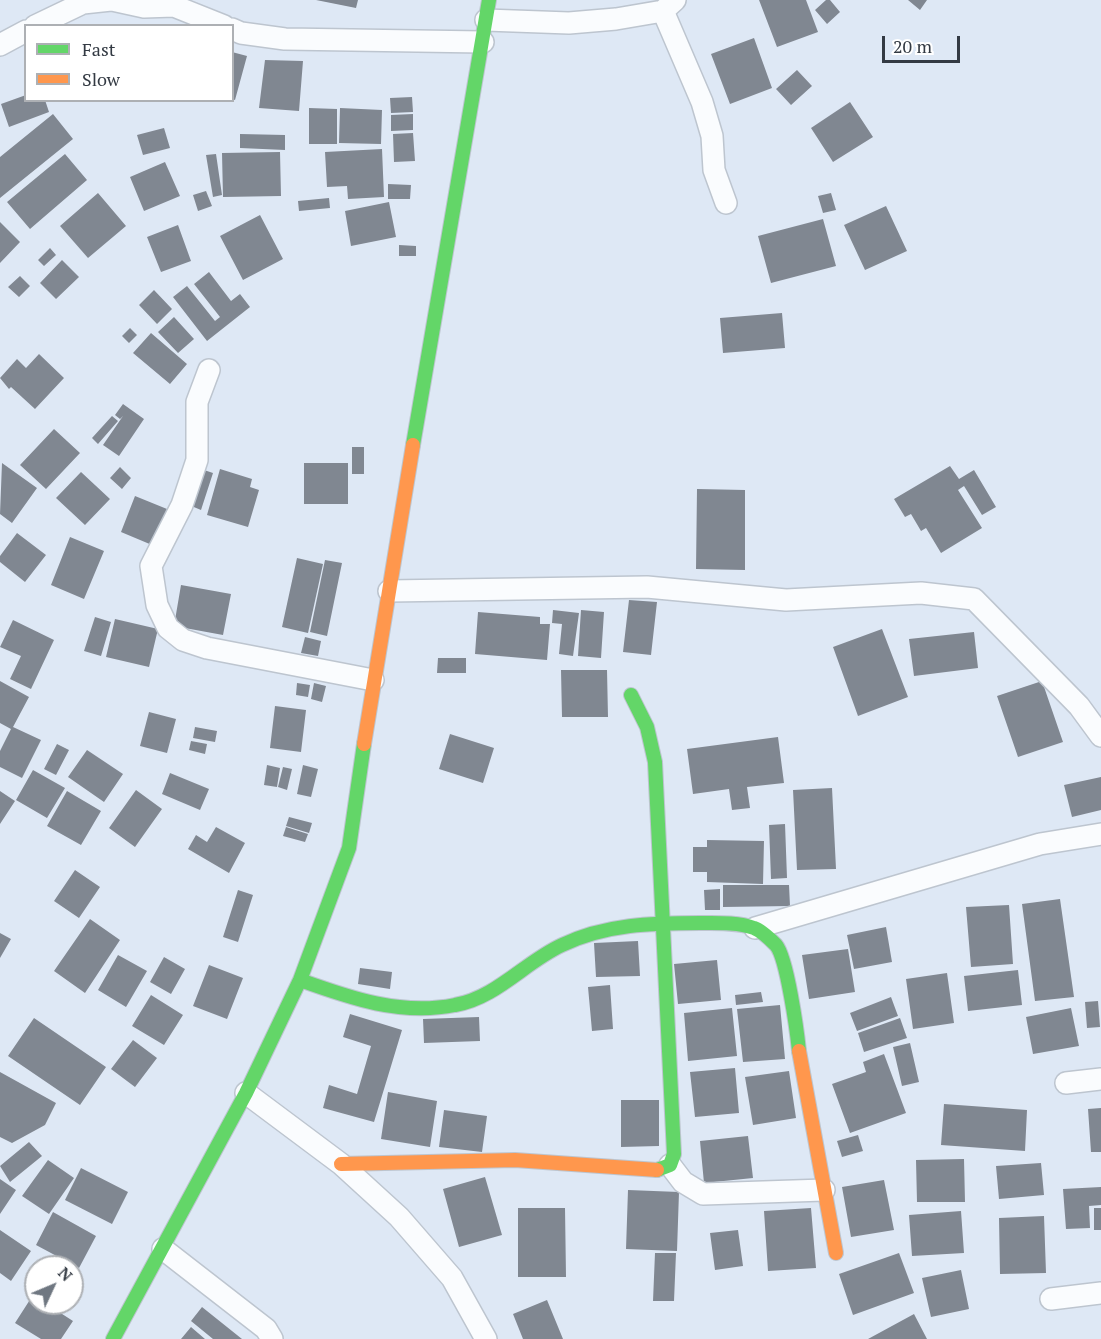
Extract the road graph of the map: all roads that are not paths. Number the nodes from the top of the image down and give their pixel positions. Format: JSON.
{"nodes":[{"id":1,"x":112,"y":0,"type":"edge"},
{"id":2,"x":669,"y":6,"type":"edge"},
{"id":3,"x":487,"y":10,"type":"edge"},
{"id":4,"x":40,"y":24,"type":"edge"},
{"id":5,"x":219,"y":24,"type":"edge"},
{"id":6,"x":234,"y":30,"type":"edge"},
{"id":7,"x":24,"y":32,"type":"edge"},
{"id":8,"x":483,"y":42,"type":"junction"},
{"id":9,"x":0,"y":45,"type":"edge"},
{"id":10,"x":726,"y":203,"type":"dead end"},
{"id":11,"x":209,"y":370,"type":"dead end"},
{"id":12,"x":389,"y":591,"type":"junction"},
{"id":13,"x":373,"y":680,"type":"junction"},
{"id":14,"x":631,"y":695,"type":"dead end"},
{"id":15,"x":1101,"y":736,"type":"edge"},
{"id":16,"x":1101,"y":834,"type":"edge"},
{"id":17,"x":662,"y":923,"type":"junction"},
{"id":18,"x":755,"y":928,"type":"junction"},
{"id":19,"x":300,"y":980,"type":"junction"},
{"id":20,"x":1101,"y":1079,"type":"edge"},
{"id":21,"x":1066,"y":1083,"type":"dead end"},
{"id":22,"x":246,"y":1094,"type":"junction"},
{"id":23,"x":341,"y":1164,"type":"junction"},
{"id":24,"x":670,"y":1165,"type":"junction"},
{"id":25,"x":824,"y":1190,"type":"junction"},
{"id":26,"x":162,"y":1249,"type":"junction"},
{"id":27,"x":836,"y":1253,"type":"dead end"},
{"id":28,"x":1101,"y":1293,"type":"edge"},
{"id":29,"x":1051,"y":1299,"type":"dead end"},
{"id":30,"x":113,"y":1339,"type":"edge"},
{"id":31,"x":272,"y":1339,"type":"edge"},
{"id":32,"x":486,"y":1339,"type":"edge"}],
"edges":[{"from":1,"to":4,"type":"street"},
{"from":1,"to":5,"type":"street"},
{"from":2,"to":3,"type":"street"},
{"from":2,"to":10,"type":"street"},
{"from":3,"to":8,"type":"street"},
{"from":6,"to":8,"type":"street"},
{"from":7,"to":9,"type":"street"},
{"from":8,"to":12,"type":"street"},
{"from":11,"to":13,"type":"street"},
{"from":12,"to":13,"type":"street"},
{"from":12,"to":15,"type":"street"},
{"from":13,"to":19,"type":"street"},
{"from":14,"to":17,"type":"street"},
{"from":16,"to":18,"type":"street"},
{"from":17,"to":18,"type":"street"},
{"from":17,"to":19,"type":"street"},
{"from":17,"to":24,"type":"street"},
{"from":18,"to":25,"type":"street"},
{"from":19,"to":22,"type":"street"},
{"from":20,"to":21,"type":"street"},
{"from":22,"to":23,"type":"street"},
{"from":22,"to":26,"type":"street"},
{"from":23,"to":24,"type":"street"},
{"from":23,"to":32,"type":"street"},
{"from":24,"to":25,"type":"street"},
{"from":25,"to":27,"type":"street"},
{"from":26,"to":30,"type":"street"},
{"from":26,"to":31,"type":"street"},
{"from":28,"to":29,"type":"street"}]}
